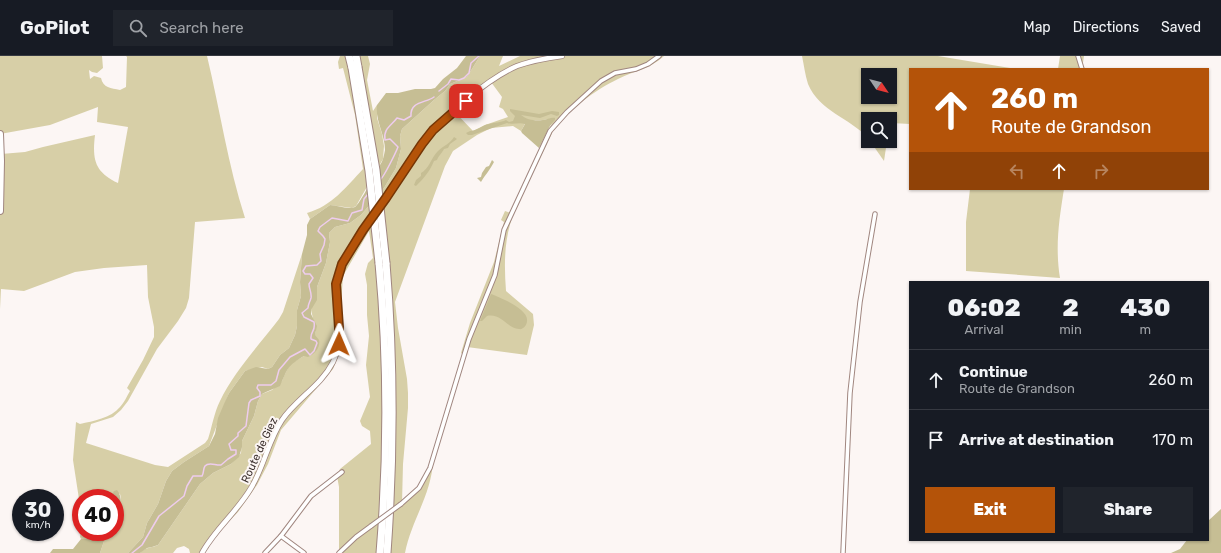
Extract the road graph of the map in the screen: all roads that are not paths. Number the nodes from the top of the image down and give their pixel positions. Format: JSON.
{"nodes":[{"id":1,"x":349,"y":56,"type":"edge"},
{"id":2,"x":356,"y":56,"type":"edge"},
{"id":3,"x":562,"y":56,"type":"edge"},
{"id":4,"x":659,"y":56,"type":"edge"},
{"id":5,"x":1078,"y":56,"type":"edge"},
{"id":6,"x":355,"y":67,"type":"junction"},
{"id":7,"x":1082,"y":68,"type":"edge"},
{"id":8,"x":0,"y":134,"type":"edge"},
{"id":9,"x":0,"y":211,"type":"edge"},
{"id":10,"x":875,"y":214,"type":"dead end"},
{"id":11,"x":383,"y":263,"type":"junction"},
{"id":12,"x":342,"y":472,"type":"dead end"},
{"id":13,"x":281,"y":536,"type":"junction"},
{"id":14,"x":203,"y":552,"type":"edge"},
{"id":15,"x":265,"y":553,"type":"edge"},
{"id":16,"x":304,"y":553,"type":"edge"},
{"id":17,"x":339,"y":553,"type":"edge"},
{"id":18,"x":380,"y":553,"type":"edge"},
{"id":19,"x":387,"y":553,"type":"edge"},
{"id":20,"x":842,"y":553,"type":"edge"}],
"edges":[{"from":1,"to":6,"type":"highway"},
{"from":2,"to":6,"type":"highway"},
{"from":3,"to":14,"type":"street","name":"Route de Giez"},
{"from":4,"to":17,"type":"street","bridge":true},
{"from":5,"to":7,"type":"street"},
{"from":6,"to":11,"type":"highway","bridge":true},
{"from":8,"to":9,"type":"main road"},
{"from":10,"to":20,"type":"street"},
{"from":11,"to":18,"type":"highway"},
{"from":11,"to":19,"type":"highway"},
{"from":12,"to":13,"type":"street"},
{"from":13,"to":15,"type":"street"},
{"from":13,"to":16,"type":"street"}]}
